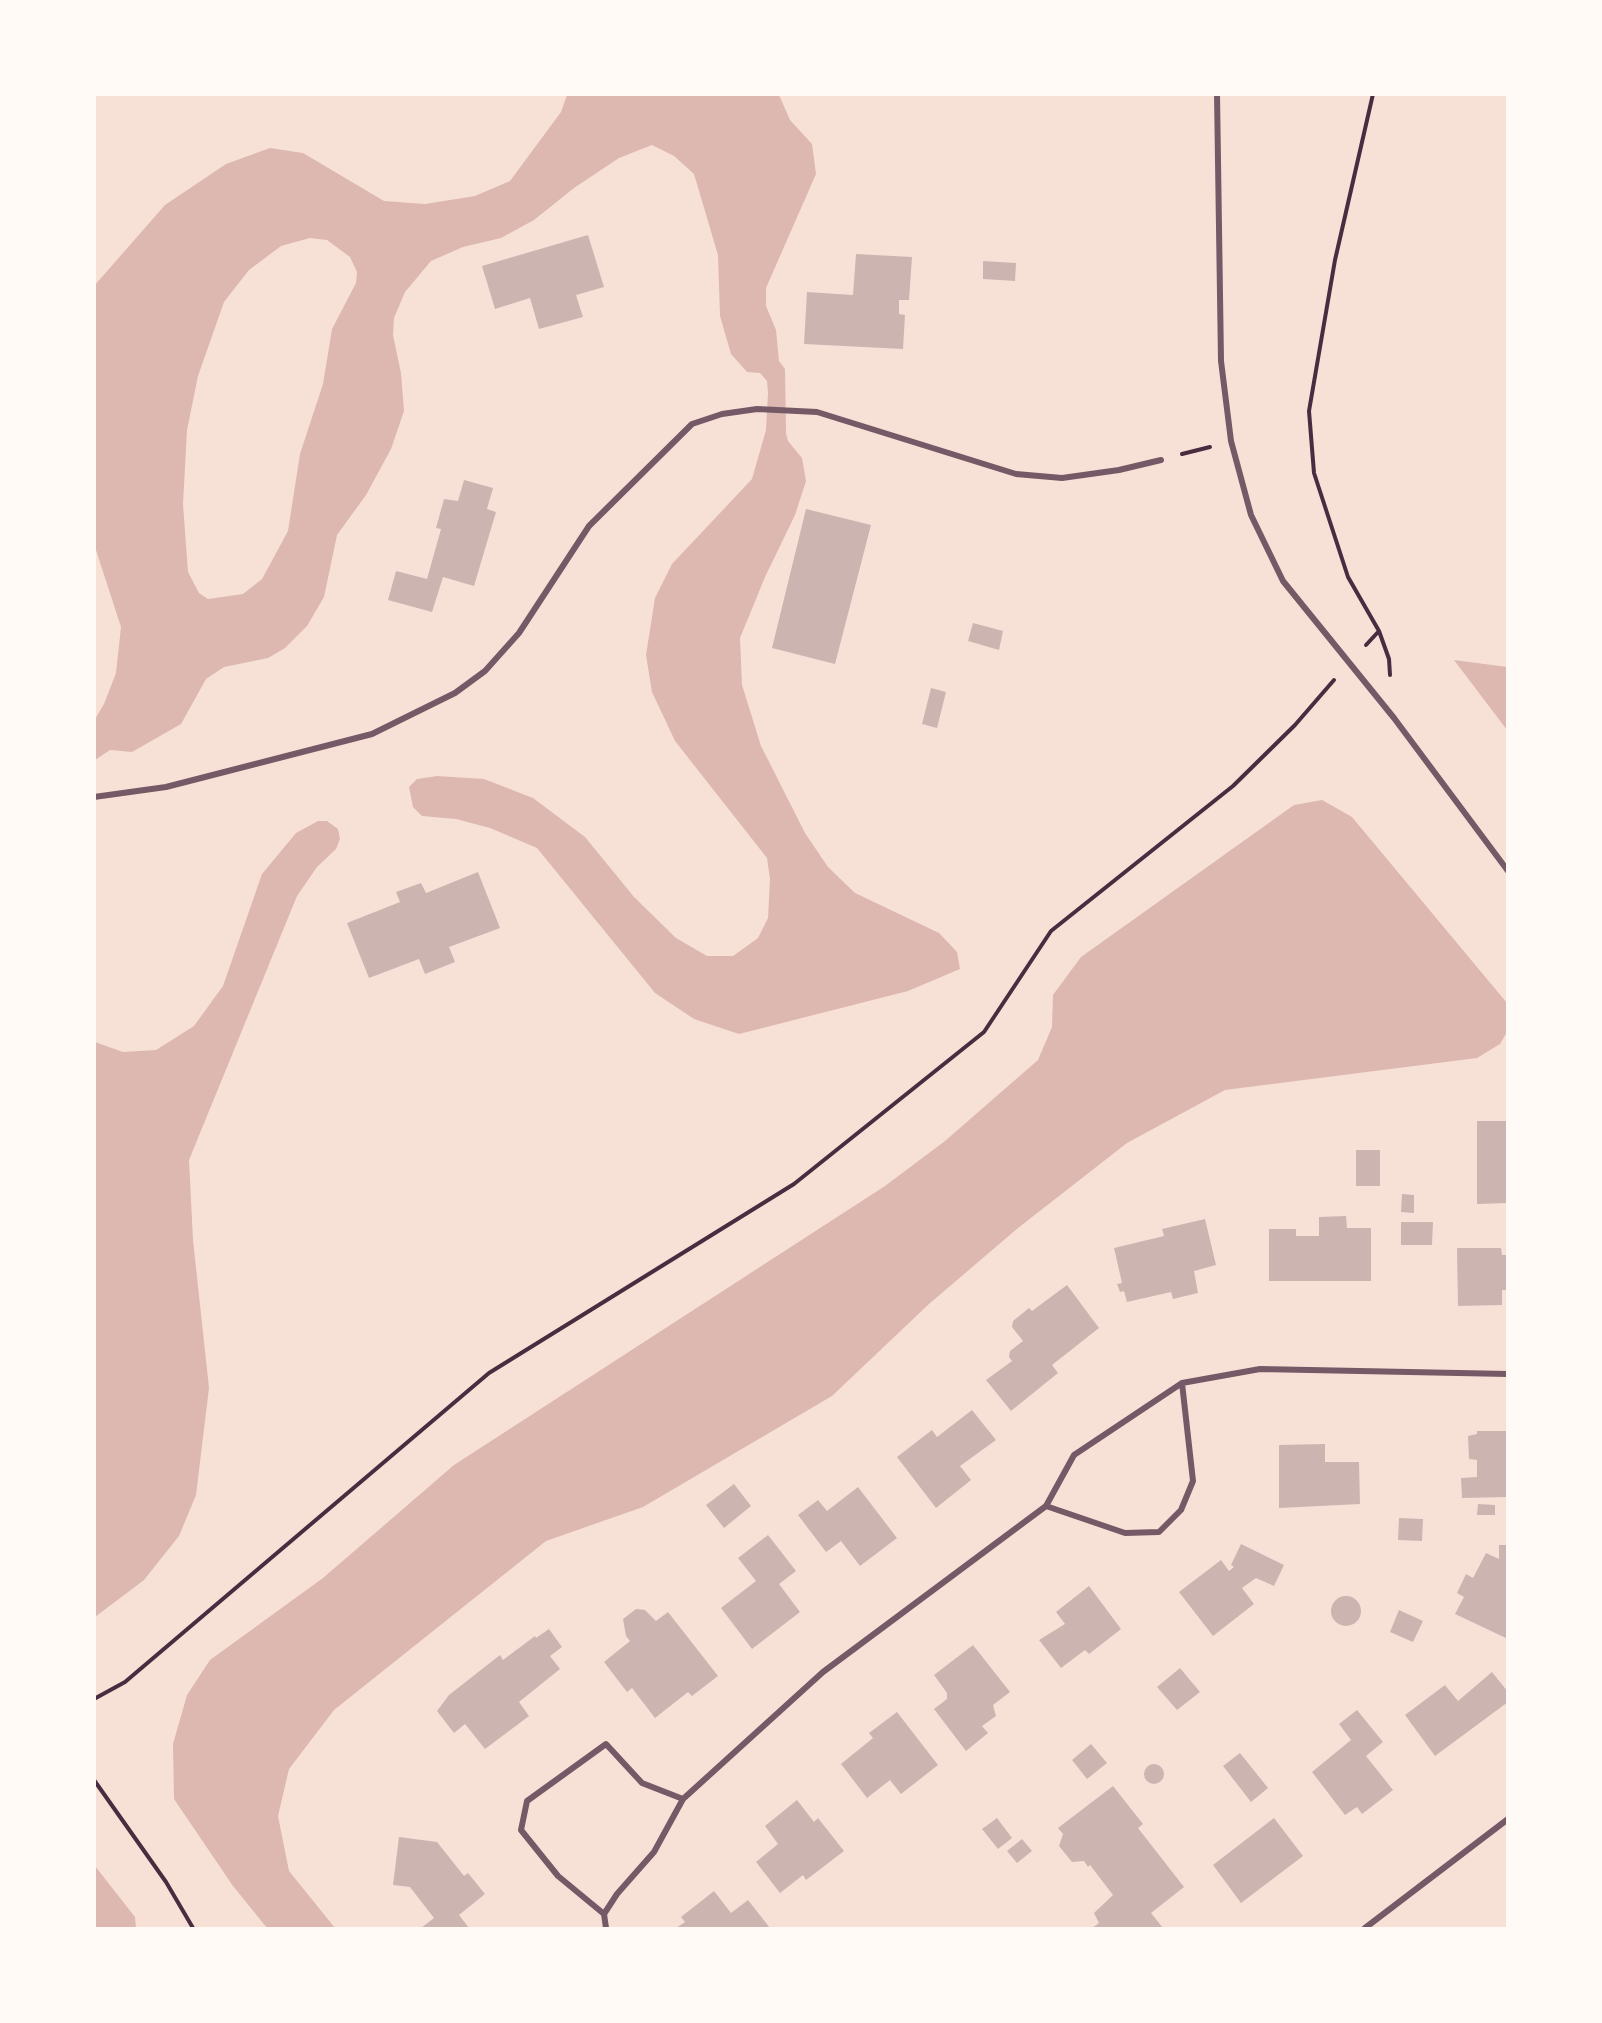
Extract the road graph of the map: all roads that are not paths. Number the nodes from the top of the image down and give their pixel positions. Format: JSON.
{"nodes":[{"id":1,"x":1217,"y":94,"type":"edge"},
{"id":2,"x":1161,"y":460,"type":"road end"},
{"id":3,"x":94,"y":797,"type":"edge"},
{"id":4,"x":1508,"y":871,"type":"edge"},
{"id":5,"x":1508,"y":1374,"type":"edge"},
{"id":6,"x":1182,"y":1383,"type":"junction"},
{"id":7,"x":1046,"y":1506,"type":"junction"},
{"id":8,"x":683,"y":1799,"type":"junction"},
{"id":9,"x":1508,"y":1819,"type":"edge"},
{"id":10,"x":604,"y":1914,"type":"junction"},
{"id":11,"x":606,"y":1929,"type":"edge"},
{"id":12,"x":1365,"y":1929,"type":"edge"}],
"edges":[{"from":1,"to":4,"type":"street"},
{"from":2,"to":3,"type":"street"},
{"from":5,"to":6,"type":"street"},
{"from":6,"to":7,"type":"street"},
{"from":6,"to":7,"type":"street"},
{"from":7,"to":8,"type":"street"},
{"from":8,"to":10,"type":"street"},
{"from":8,"to":10,"type":"street"},
{"from":9,"to":12,"type":"street"},
{"from":10,"to":11,"type":"street"}]}
